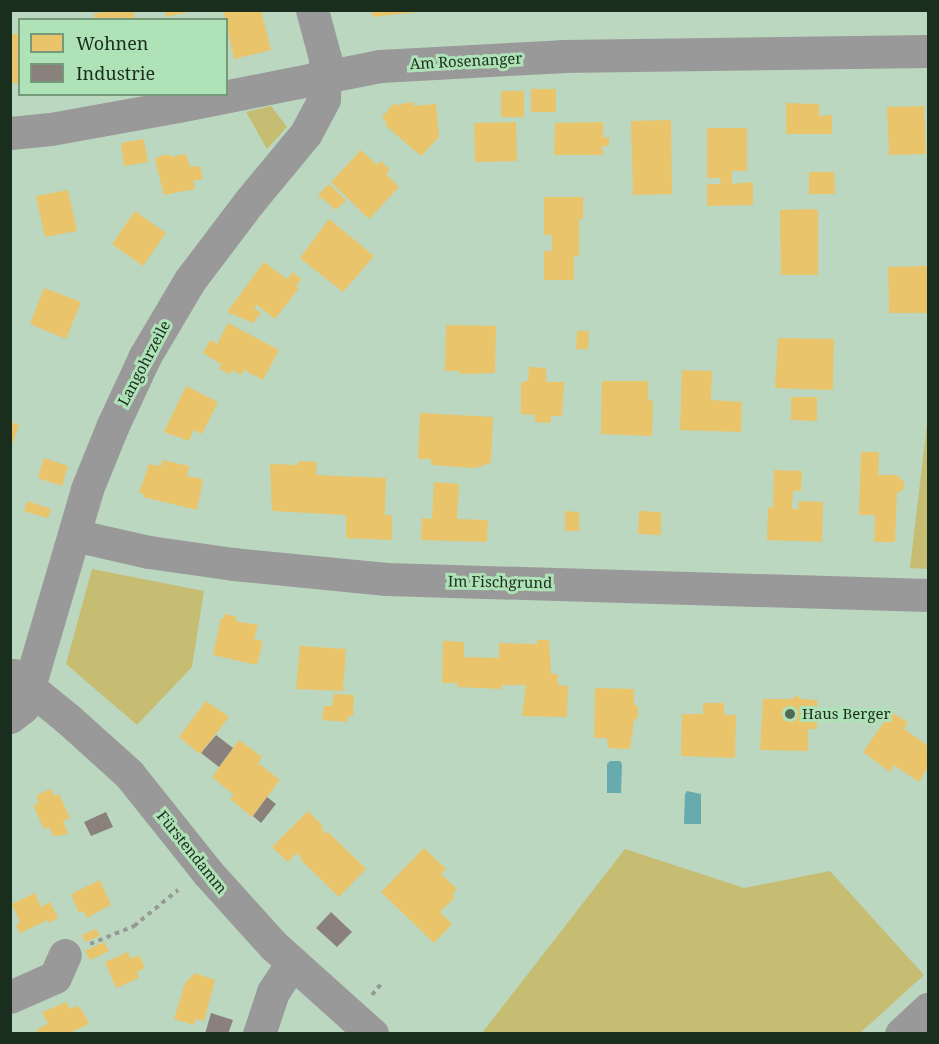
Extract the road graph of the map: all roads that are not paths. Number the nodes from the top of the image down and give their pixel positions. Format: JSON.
{"nodes":[{"id":1,"x":312,"y":10,"type":"edge"},
{"id":2,"x":928,"y":51,"type":"edge"},
{"id":3,"x":326,"y":76,"type":"junction"},
{"id":4,"x":227,"y":96,"type":"edge"},
{"id":5,"x":228,"y":96,"type":"edge"},
{"id":6,"x":10,"y":133,"type":"edge"},
{"id":7,"x":74,"y":536,"type":"junction"},
{"id":8,"x":928,"y":595,"type":"edge"},
{"id":9,"x":20,"y":680,"type":"edge"},
{"id":10,"x":10,"y":717,"type":"edge"},
{"id":11,"x":65,"y":955,"type":"road end"},
{"id":12,"x":292,"y":963,"type":"junction"},
{"id":13,"x":10,"y":997,"type":"edge"},
{"id":14,"x":928,"y":1010,"type":"edge"},
{"id":15,"x":259,"y":1034,"type":"edge"},
{"id":16,"x":372,"y":1034,"type":"edge"},
{"id":17,"x":901,"y":1034,"type":"edge"}],
"edges":[{"from":1,"to":3,"type":"street","name":"Langohrzeile"},
{"from":2,"to":3,"type":"street","name":"Am Rosenanger"},
{"from":3,"to":5,"type":"street","name":"Am Rosenanger"},
{"from":3,"to":7,"type":"street","name":"Langohrzeile"},
{"from":4,"to":6,"type":"street","name":"Am Rosenanger"},
{"from":7,"to":8,"type":"street","name":"Im Fischgrund"},
{"from":7,"to":9,"type":"street","name":"Langohrzeile"},
{"from":9,"to":10,"type":"street","name":"Langohrzeile"},
{"from":9,"to":12,"type":"street","name":"Fürstendamm"},
{"from":11,"to":13,"type":"street"},
{"from":12,"to":15,"type":"street"},
{"from":12,"to":16,"type":"street","name":"Fürstendamm"},
{"from":14,"to":17,"type":"street"}]}
